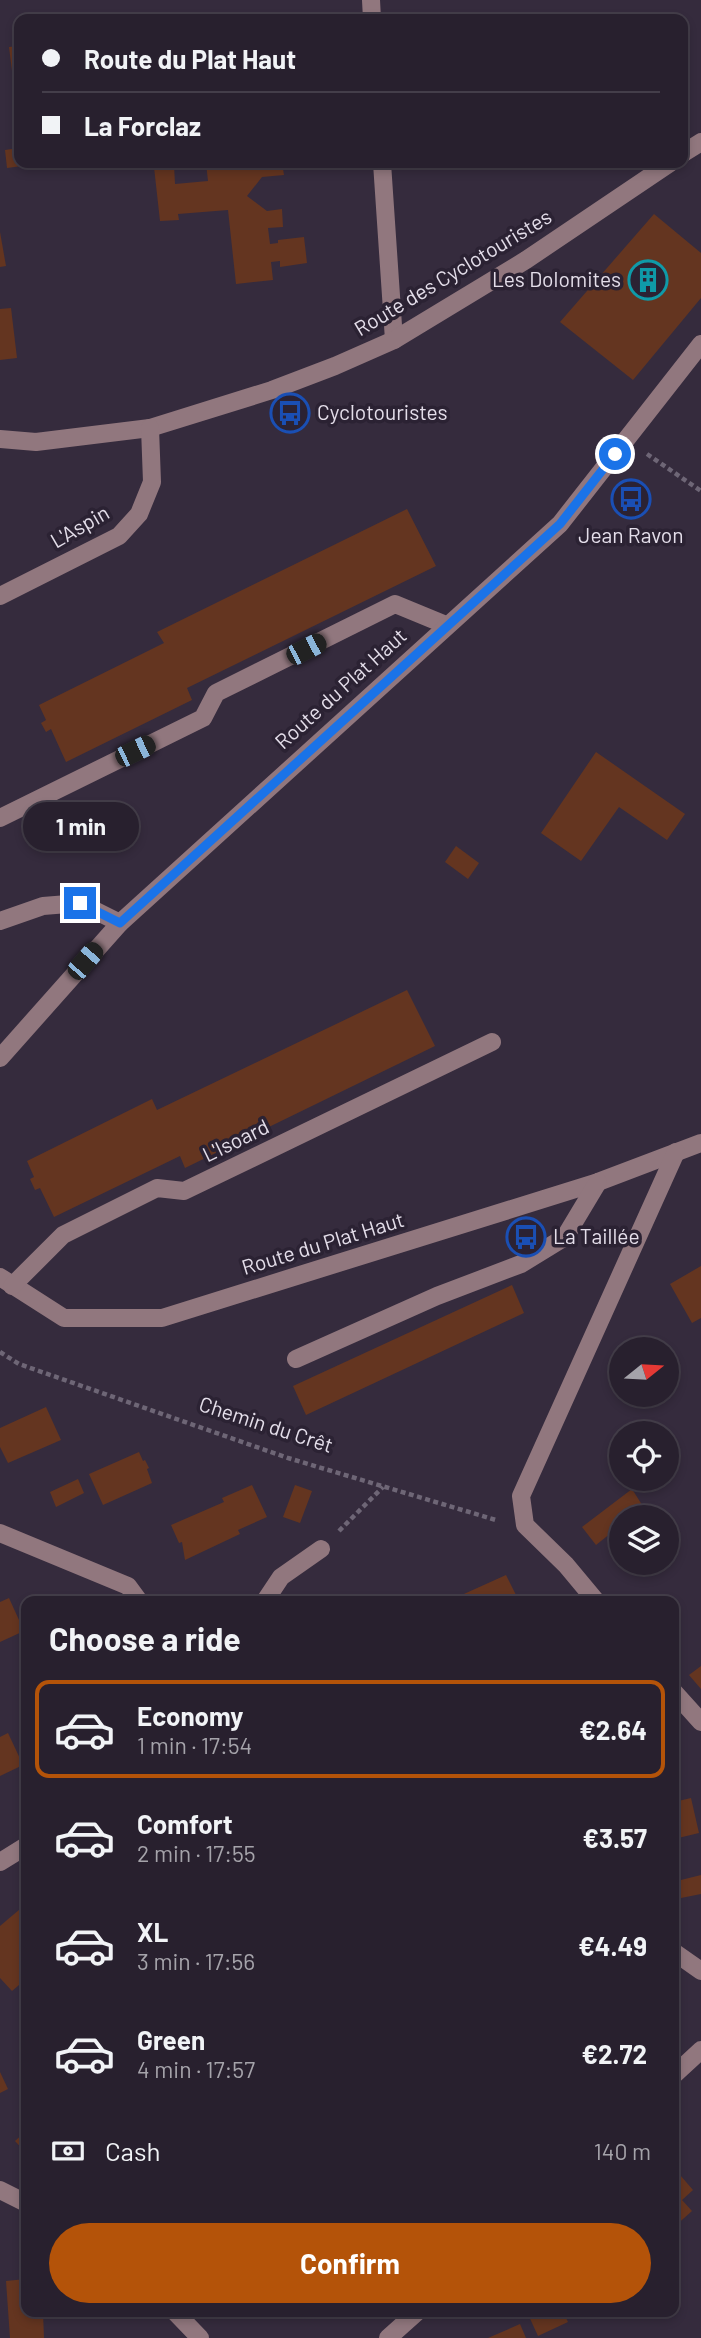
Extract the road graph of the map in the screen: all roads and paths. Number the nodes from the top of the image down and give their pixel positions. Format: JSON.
{"nodes":[{"id":1,"x":382,"y":168,"type":"edge"},
{"id":2,"x":663,"y":168,"type":"edge"},
{"id":3,"x":394,"y":340,"type":"junction"},
{"id":4,"x":701,"y":344,"type":"edge"},
{"id":5,"x":150,"y":428,"type":"junction"},
{"id":6,"x":0,"y":439,"type":"edge"},
{"id":7,"x":626,"y":440,"type":"junction"},
{"id":8,"x":701,"y":491,"type":"edge"},
{"id":9,"x":0,"y":596,"type":"edge"},
{"id":10,"x":446,"y":625,"type":"junction"},
{"id":11,"x":0,"y":818,"type":"edge"},
{"id":12,"x":0,"y":921,"type":"edge"},
{"id":13,"x":120,"y":923,"type":"junction"},
{"id":14,"x":492,"y":1042,"type":"dead end"},
{"id":15,"x":0,"y":1058,"type":"edge"},
{"id":16,"x":701,"y":1143,"type":"edge"},
{"id":17,"x":676,"y":1152,"type":"junction"},
{"id":18,"x":598,"y":1182,"type":"junction"},
{"id":19,"x":6,"y":1282,"type":"edge"},
{"id":20,"x":0,"y":1352,"type":"edge"},
{"id":21,"x":296,"y":1359,"type":"dead end"},
{"id":22,"x":383,"y":1487,"type":"junction"},
{"id":23,"x":525,"y":1525,"type":"junction"},
{"id":24,"x":0,"y":1533,"type":"edge"},
{"id":25,"x":321,"y":1549,"type":"joint"},
{"id":26,"x":135,"y":1596,"type":"edge"},
{"id":27,"x":268,"y":1596,"type":"edge"},
{"id":28,"x":592,"y":1596,"type":"edge"},
{"id":29,"x":679,"y":1698,"type":"edge"},
{"id":30,"x":701,"y":1722,"type":"edge"},
{"id":31,"x":21,"y":1849,"type":"edge"},
{"id":32,"x":0,"y":1863,"type":"edge"},
{"id":33,"x":679,"y":1956,"type":"edge"},
{"id":34,"x":701,"y":1971,"type":"edge"},
{"id":35,"x":701,"y":2050,"type":"edge"},
{"id":36,"x":679,"y":2070,"type":"edge"},
{"id":37,"x":0,"y":2190,"type":"edge"},
{"id":38,"x":21,"y":2200,"type":"edge"},
{"id":39,"x":179,"y":2317,"type":"edge"},
{"id":40,"x":411,"y":2317,"type":"edge"},
{"id":41,"x":200,"y":2338,"type":"edge"},
{"id":42,"x":388,"y":2338,"type":"edge"}],
"edges":[{"from":1,"to":3,"type":"street"},
{"from":2,"to":3,"type":"street","name":"Route des Cyclotouristes"},
{"from":3,"to":5,"type":"street","name":"Route des Cyclotouristes"},
{"from":4,"to":7,"type":"street","name":"Route du Plat Haut"},
{"from":5,"to":6,"type":"street","name":"Route des Cyclotouristes"},
{"from":5,"to":9,"type":"street","name":"L'Aspin"},
{"from":7,"to":8,"type":"path"},
{"from":7,"to":10,"type":"street","name":"Route du Plat Haut"},
{"from":10,"to":11,"type":"street"},
{"from":10,"to":13,"type":"street","name":"Route du Plat Haut"},
{"from":12,"to":13,"type":"street"},
{"from":13,"to":15,"type":"street","name":"Route du Plat Haut"},
{"from":14,"to":19,"type":"street","name":"L'Isoard"},
{"from":16,"to":17,"type":"street","name":"Route du Plat Haut"},
{"from":17,"to":18,"type":"street","name":"Route du Plat Haut"},
{"from":17,"to":23,"type":"street"},
{"from":18,"to":19,"type":"street","name":"Route du Plat Haut"},
{"from":18,"to":21,"type":"street"},
{"from":20,"to":22,"type":"path","name":"Chemin du Crêt"},
{"from":22,"to":23,"type":"path","name":"Chemin du Crêt"},
{"from":22,"to":25,"type":"path"},
{"from":23,"to":28,"type":"street"},
{"from":24,"to":26,"type":"street"},
{"from":25,"to":27,"type":"street"},
{"from":29,"to":30,"type":"street"},
{"from":31,"to":32,"type":"street"},
{"from":33,"to":34,"type":"street"},
{"from":35,"to":36,"type":"street"},
{"from":37,"to":38,"type":"street"},
{"from":39,"to":41,"type":"street"},
{"from":40,"to":42,"type":"street"}]}
